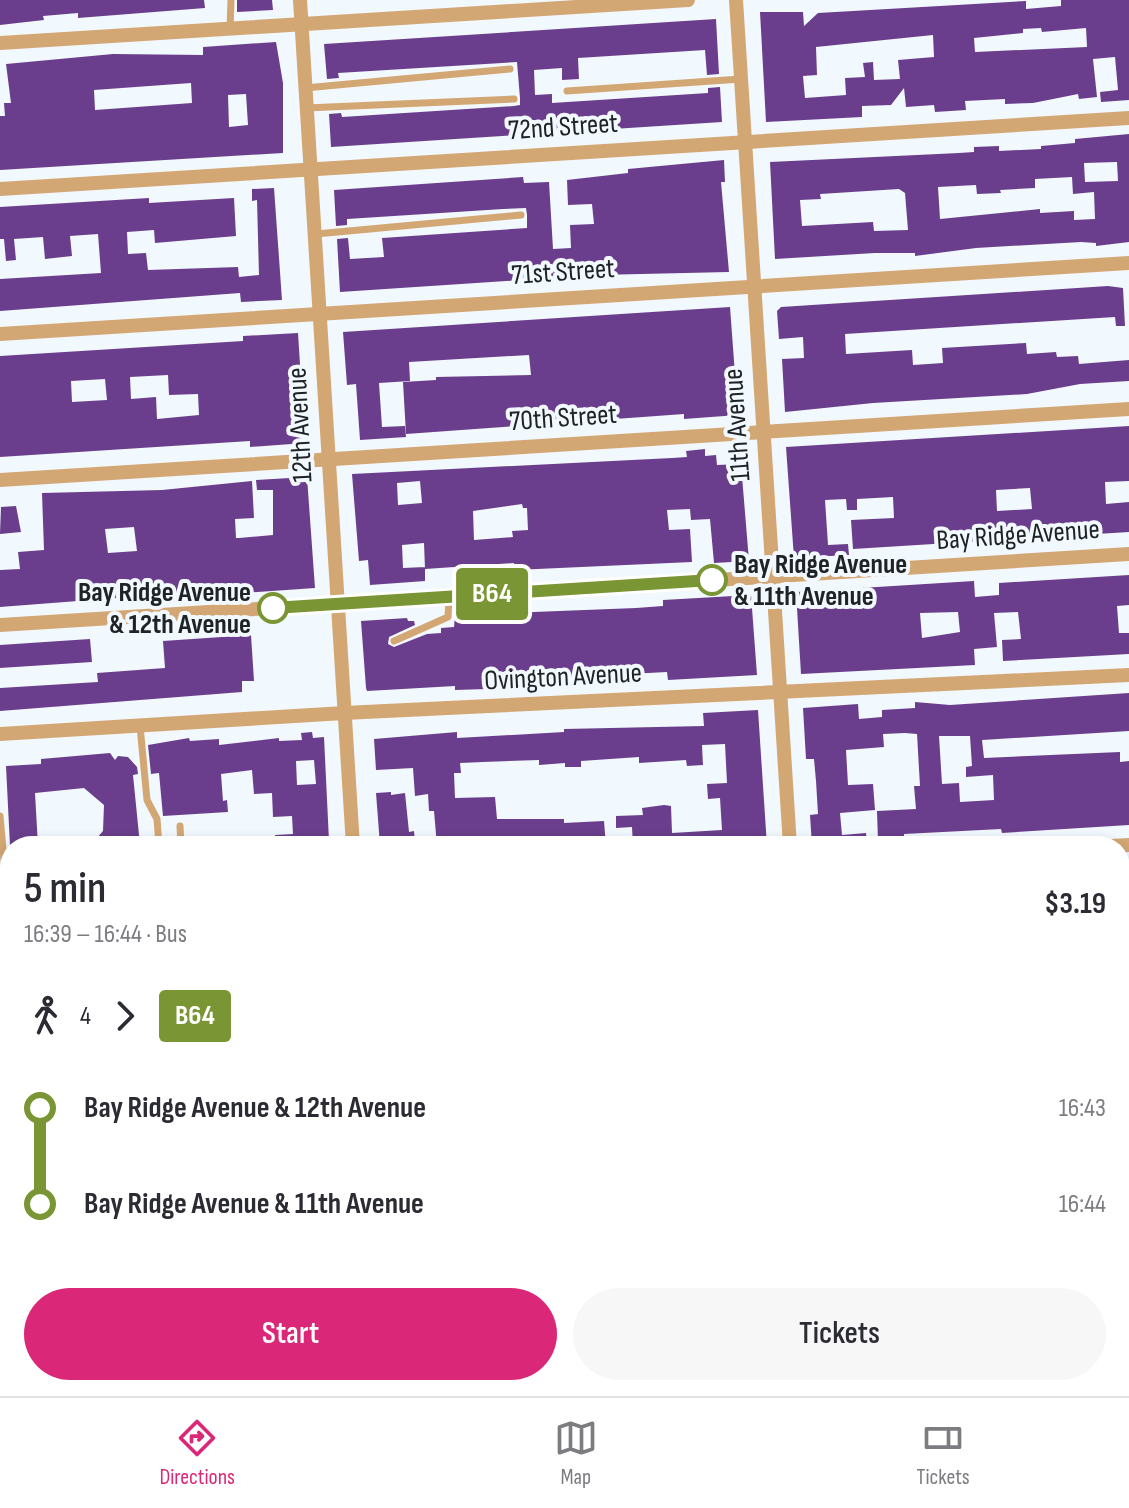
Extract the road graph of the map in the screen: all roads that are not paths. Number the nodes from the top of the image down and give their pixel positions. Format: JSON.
{"nodes":[{"id":1,"x":231,"y":0,"type":"edge"},
{"id":2,"x":300,"y":0,"type":"edge"},
{"id":3,"x":688,"y":0,"type":"edge"},
{"id":4,"x":736,"y":0,"type":"edge"},
{"id":5,"x":301,"y":24,"type":"junction"},
{"id":6,"x":230,"y":29,"type":"junction"},
{"id":7,"x":0,"y":43,"type":"edge"},
{"id":8,"x":510,"y":69,"type":"dead end"},
{"id":9,"x":741,"y":79,"type":"junction"},
{"id":10,"x":305,"y":88,"type":"junction"},
{"id":11,"x":567,"y":91,"type":"dead end"},
{"id":12,"x":514,"y":99,"type":"dead end"},
{"id":13,"x":306,"y":108,"type":"junction"},
{"id":14,"x":1129,"y":118,"type":"edge"},
{"id":15,"x":745,"y":142,"type":"junction"},
{"id":16,"x":310,"y":169,"type":"junction"},
{"id":17,"x":0,"y":189,"type":"edge"},
{"id":18,"x":521,"y":215,"type":"dead end"},
{"id":19,"x":314,"y":234,"type":"junction"},
{"id":20,"x":1129,"y":263,"type":"edge"},
{"id":21,"x":754,"y":286,"type":"junction"},
{"id":22,"x":320,"y":314,"type":"junction"},
{"id":23,"x":0,"y":334,"type":"edge"},
{"id":24,"x":1129,"y":409,"type":"edge"},
{"id":25,"x":763,"y":431,"type":"junction"},
{"id":26,"x":329,"y":459,"type":"junction"},
{"id":27,"x":0,"y":480,"type":"edge"},
{"id":28,"x":1129,"y":554,"type":"edge"},
{"id":29,"x":772,"y":576,"type":"junction"},
{"id":30,"x":449,"y":597,"type":"junction"},
{"id":31,"x":338,"y":604,"type":"junction"},
{"id":32,"x":0,"y":625,"type":"edge"},
{"id":33,"x":394,"y":641,"type":"dead end"},
{"id":34,"x":1129,"y":675,"type":"edge"},
{"id":35,"x":780,"y":692,"type":"junction"},
{"id":36,"x":344,"y":713,"type":"junction"},
{"id":37,"x":140,"y":726,"type":"junction"},
{"id":38,"x":0,"y":734,"type":"edge"},
{"id":39,"x":0,"y":816,"type":"edge"},
{"id":40,"x":180,"y":826,"type":"dead end"},
{"id":41,"x":2,"y":836,"type":"edge"},
{"id":42,"x":158,"y":836,"type":"edge"},
{"id":43,"x":180,"y":836,"type":"edge"},
{"id":44,"x":352,"y":836,"type":"edge"},
{"id":45,"x":789,"y":836,"type":"edge"}],
"edges":[{"from":1,"to":6,"type":"lane"},
{"from":2,"to":5,"type":"street","name":"12th Avenue"},
{"from":3,"to":5,"type":"street"},
{"from":4,"to":9,"type":"street","name":"11th Avenue"},
{"from":5,"to":6,"type":"street"},
{"from":5,"to":10,"type":"street","name":"12th Avenue"},
{"from":6,"to":7,"type":"street"},
{"from":8,"to":10,"type":"lane"},
{"from":9,"to":11,"type":"lane"},
{"from":9,"to":15,"type":"street","name":"11th Avenue"},
{"from":10,"to":13,"type":"street","name":"12th Avenue"},
{"from":12,"to":13,"type":"lane"},
{"from":13,"to":16,"type":"street","name":"12th Avenue"},
{"from":14,"to":15,"type":"street","name":"72nd Street"},
{"from":15,"to":16,"type":"street","name":"72nd Street"},
{"from":15,"to":21,"type":"street","name":"11th Avenue"},
{"from":16,"to":17,"type":"street","name":"72nd Street"},
{"from":16,"to":19,"type":"street","name":"12th Avenue"},
{"from":18,"to":19,"type":"lane"},
{"from":19,"to":22,"type":"street","name":"12th Avenue"},
{"from":20,"to":21,"type":"street","name":"71st Street"},
{"from":21,"to":22,"type":"street","name":"71st Street"},
{"from":21,"to":25,"type":"street","name":"11th Avenue"},
{"from":22,"to":23,"type":"street","name":"71st Street"},
{"from":22,"to":26,"type":"street","name":"12th Avenue"},
{"from":24,"to":25,"type":"street","name":"70th Street"},
{"from":25,"to":26,"type":"street","name":"70th Street"},
{"from":25,"to":29,"type":"street","name":"11th Avenue"},
{"from":26,"to":27,"type":"street","name":"70th Street"},
{"from":26,"to":31,"type":"street","name":"12th Avenue"},
{"from":28,"to":29,"type":"street","name":"Bay Ridge Avenue"},
{"from":29,"to":30,"type":"street","name":"Bay Ridge Avenue"},
{"from":29,"to":35,"type":"street","name":"11th Avenue"},
{"from":30,"to":31,"type":"street","name":"Bay Ridge Avenue"},
{"from":30,"to":33,"type":"lane"},
{"from":31,"to":32,"type":"street","name":"Bay Ridge Avenue"},
{"from":31,"to":36,"type":"street","name":"12th Avenue"},
{"from":34,"to":35,"type":"street","name":"Ovington Avenue"},
{"from":35,"to":36,"type":"street","name":"Ovington Avenue"},
{"from":35,"to":45,"type":"street","name":"11th Avenue"},
{"from":36,"to":37,"type":"street","name":"Ovington Avenue"},
{"from":36,"to":44,"type":"street","name":"12th Avenue"},
{"from":37,"to":38,"type":"street","name":"Ovington Avenue"},
{"from":37,"to":42,"type":"lane"},
{"from":39,"to":41,"type":"lane"},
{"from":40,"to":43,"type":"lane"}]}
